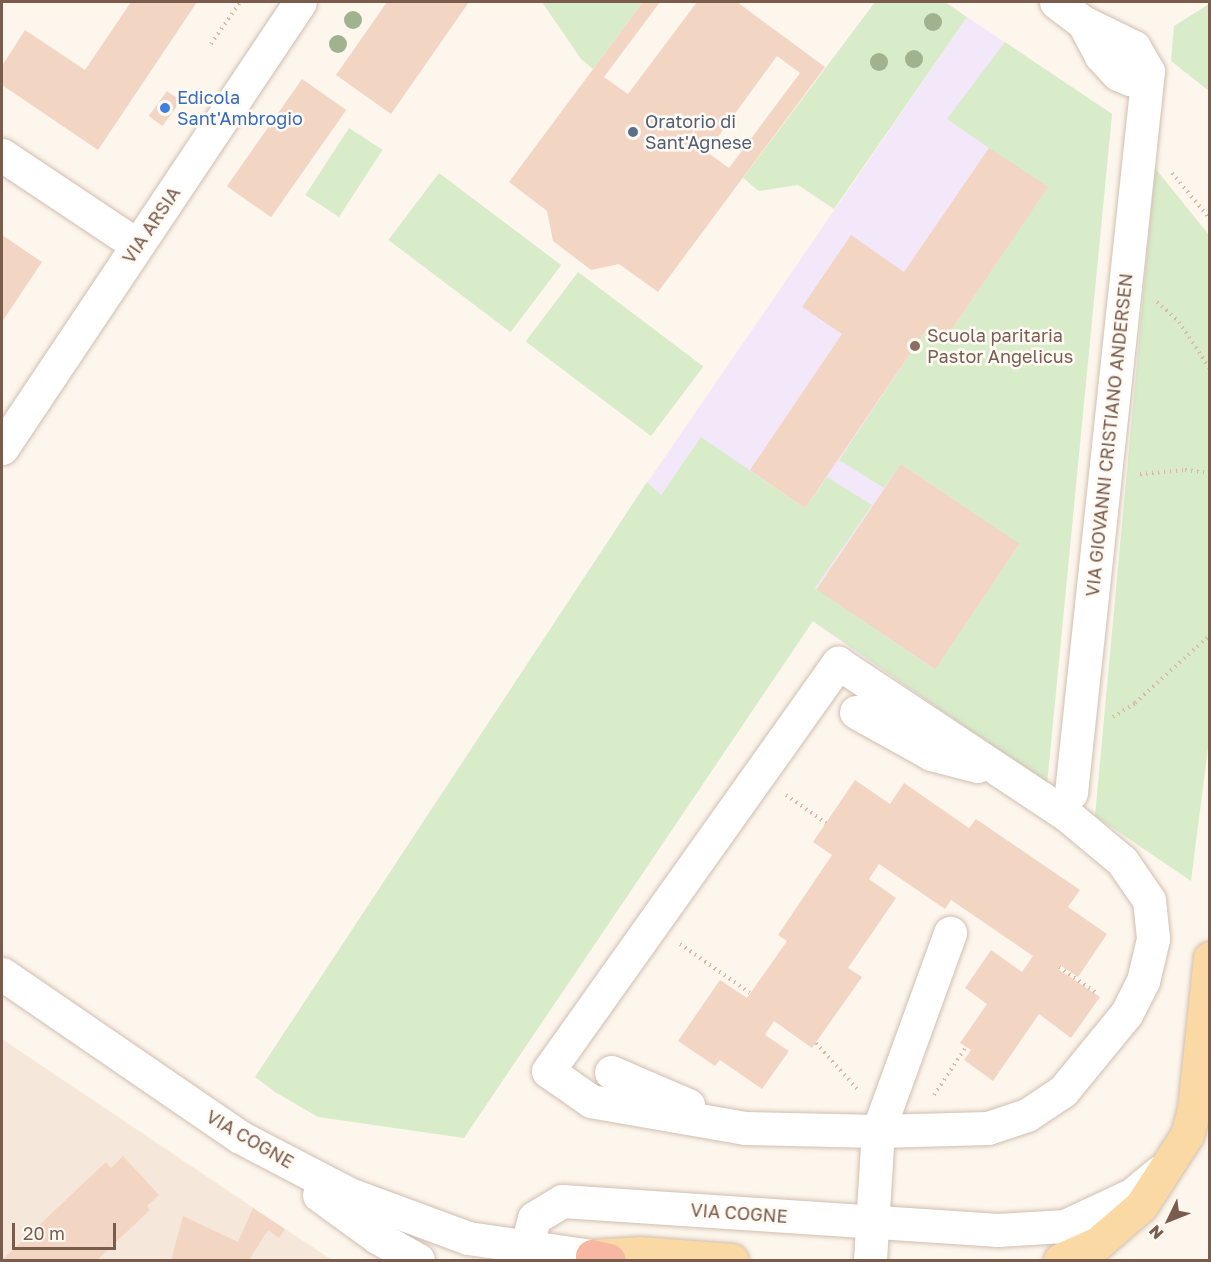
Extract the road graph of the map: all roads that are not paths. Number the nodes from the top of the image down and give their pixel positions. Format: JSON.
{"nodes":[{"id":1,"x":300,"y":2,"type":"edge"},
{"id":2,"x":1056,"y":2,"type":"edge"},
{"id":3,"x":2,"y":155,"type":"edge"},
{"id":4,"x":137,"y":245,"type":"junction"},
{"id":5,"x":2,"y":448,"type":"edge"},
{"id":6,"x":856,"y":712,"type":"dead end"},
{"id":7,"x":1004,"y":773,"type":"junction"},
{"id":8,"x":1071,"y":792,"type":"dead end"},
{"id":9,"x":950,"y":933,"type":"dead end"},
{"id":10,"x":1209,"y":958,"type":"edge"},
{"id":11,"x":2,"y":974,"type":"edge"},
{"id":12,"x":610,"y":1072,"type":"dead end"},
{"id":13,"x":890,"y":1126,"type":"junction"},
{"id":14,"x":745,"y":1128,"type":"junction"},
{"id":15,"x":240,"y":1137,"type":"junction"},
{"id":16,"x":1179,"y":1150,"type":"junction"},
{"id":17,"x":873,"y":1222,"type":"junction"},
{"id":18,"x":524,"y":1254,"type":"edge"},
{"id":19,"x":601,"y":1258,"type":"edge"},
{"id":20,"x":418,"y":1260,"type":"edge"},
{"id":21,"x":732,"y":1260,"type":"edge"},
{"id":22,"x":870,"y":1260,"type":"edge"},
{"id":23,"x":1060,"y":1260,"type":"edge"}],
"edges":[{"from":1,"to":4,"type":"street","name":"VIA ARSIA"},
{"from":2,"to":8,"type":"street","name":"VIA GIOVANNI CRISTIANO ANDERSEN"},
{"from":3,"to":4,"type":"street"},
{"from":4,"to":5,"type":"street","name":"VIA ARSIA"},
{"from":6,"to":7,"type":"street"},
{"from":7,"to":13,"type":"street"},
{"from":7,"to":14,"type":"street"},
{"from":9,"to":13,"type":"street"},
{"from":10,"to":16,"type":"main road"},
{"from":11,"to":15,"type":"street","name":"VIA COGNE"},
{"from":12,"to":14,"type":"street"},
{"from":13,"to":14,"type":"street"},
{"from":13,"to":17,"type":"street"},
{"from":15,"to":18,"type":"street","name":"VIA COGNE"},
{"from":15,"to":20,"type":"street"},
{"from":16,"to":17,"type":"street","name":"VIA COGNE"},
{"from":16,"to":23,"type":"main road"},
{"from":17,"to":18,"type":"street","name":"VIA COGNE"},
{"from":17,"to":22,"type":"street"},
{"from":18,"to":19,"type":"street","name":"VIA COGNE"},
{"from":19,"to":21,"type":"main road"}]}
